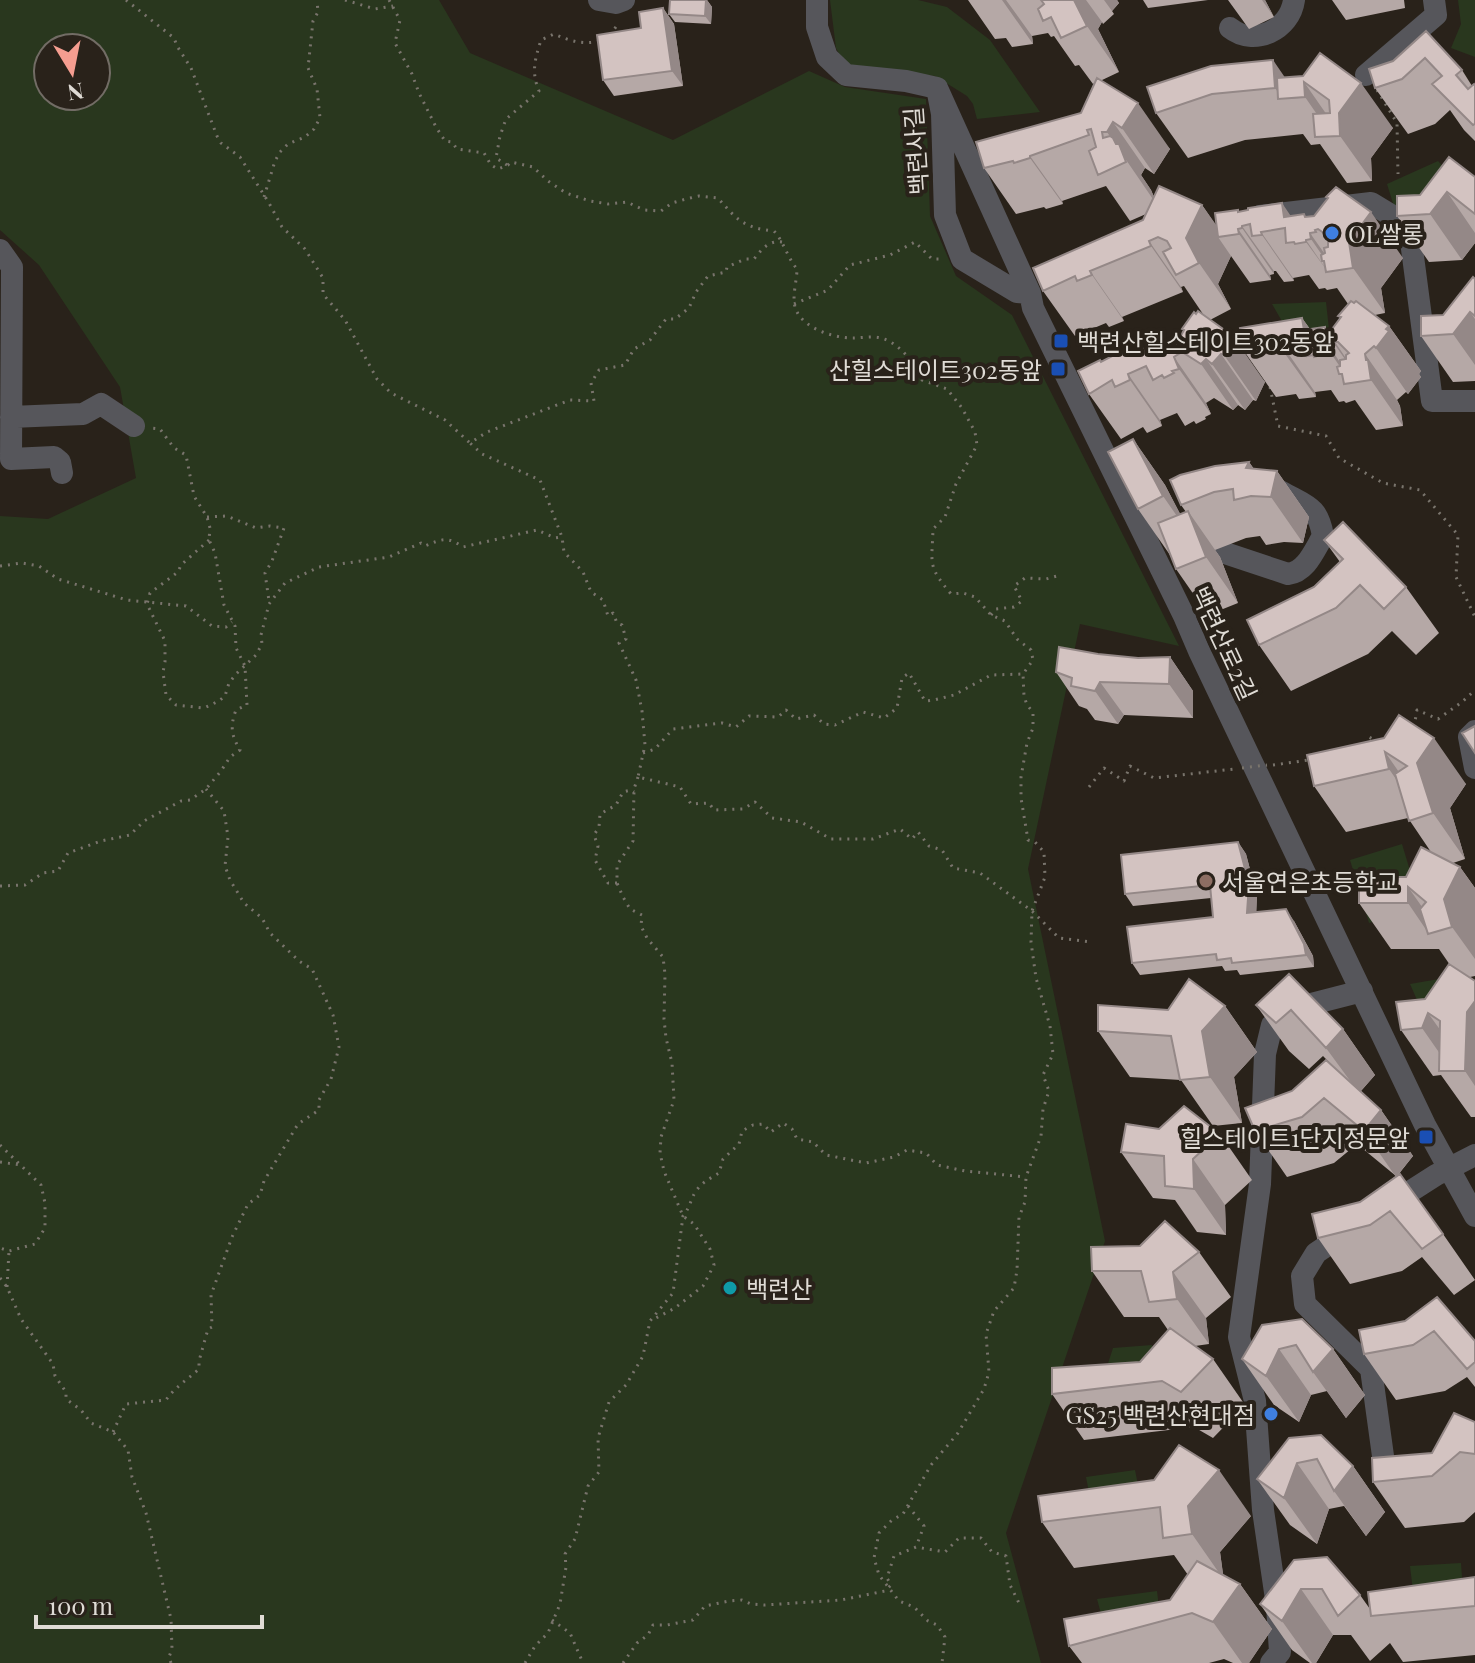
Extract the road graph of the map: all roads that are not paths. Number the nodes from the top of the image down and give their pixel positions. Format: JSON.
{"nodes":[{"id":1,"x":599,"y":0,"type":"edge"},
{"id":2,"x":817,"y":0,"type":"edge"},
{"id":3,"x":1294,"y":0,"type":"edge"},
{"id":4,"x":1434,"y":0,"type":"edge"},
{"id":5,"x":620,"y":9,"type":"edge"},
{"id":6,"x":1230,"y":28,"type":"dead end"},
{"id":7,"x":1370,"y":80,"type":"edge"},
{"id":8,"x":937,"y":88,"type":"junction"},
{"id":9,"x":1237,"y":218,"type":"edge"},
{"id":10,"x":0,"y":250,"type":"edge"},
{"id":11,"x":1030,"y":293,"type":"junction"},
{"id":12,"x":1475,"y":401,"type":"edge"},
{"id":13,"x":7,"y":413,"type":"edge"},
{"id":14,"x":134,"y":426,"type":"road end"},
{"id":15,"x":62,"y":473,"type":"dead end"},
{"id":16,"x":1282,"y":492,"type":"dead end"},
{"id":17,"x":1164,"y":574,"type":"junction"},
{"id":18,"x":1475,"y":731,"type":"edge"},
{"id":19,"x":1475,"y":768,"type":"edge"},
{"id":20,"x":1362,"y":991,"type":"junction"},
{"id":21,"x":1475,"y":1155,"type":"edge"},
{"id":22,"x":1449,"y":1168,"type":"junction"},
{"id":23,"x":1475,"y":1216,"type":"edge"},
{"id":24,"x":1383,"y":1456,"type":"edge"},
{"id":25,"x":1271,"y":1663,"type":"edge"}],
"edges":[{"from":1,"to":5,"type":"street"},
{"from":2,"to":8,"type":"street","name":"백련사길"},
{"from":3,"to":6,"type":"street"},
{"from":4,"to":7,"type":"street"},
{"from":8,"to":11,"type":"street","name":"백련산로2길"},
{"from":8,"to":11,"type":"street","name":"백련사길"},
{"from":9,"to":12,"type":"street"},
{"from":10,"to":13,"type":"street"},
{"from":11,"to":17,"type":"street","name":"백련산로2길"},
{"from":13,"to":14,"type":"street"},
{"from":13,"to":15,"type":"street"},
{"from":16,"to":17,"type":"street"},
{"from":17,"to":20,"type":"street","name":"백련산로2길"},
{"from":18,"to":19,"type":"street"},
{"from":20,"to":22,"type":"street","name":"백련산로2길"},
{"from":20,"to":25,"type":"street"},
{"from":21,"to":22,"type":"street"},
{"from":22,"to":23,"type":"street","name":"백련산로2길"},
{"from":22,"to":24,"type":"street"}]}
